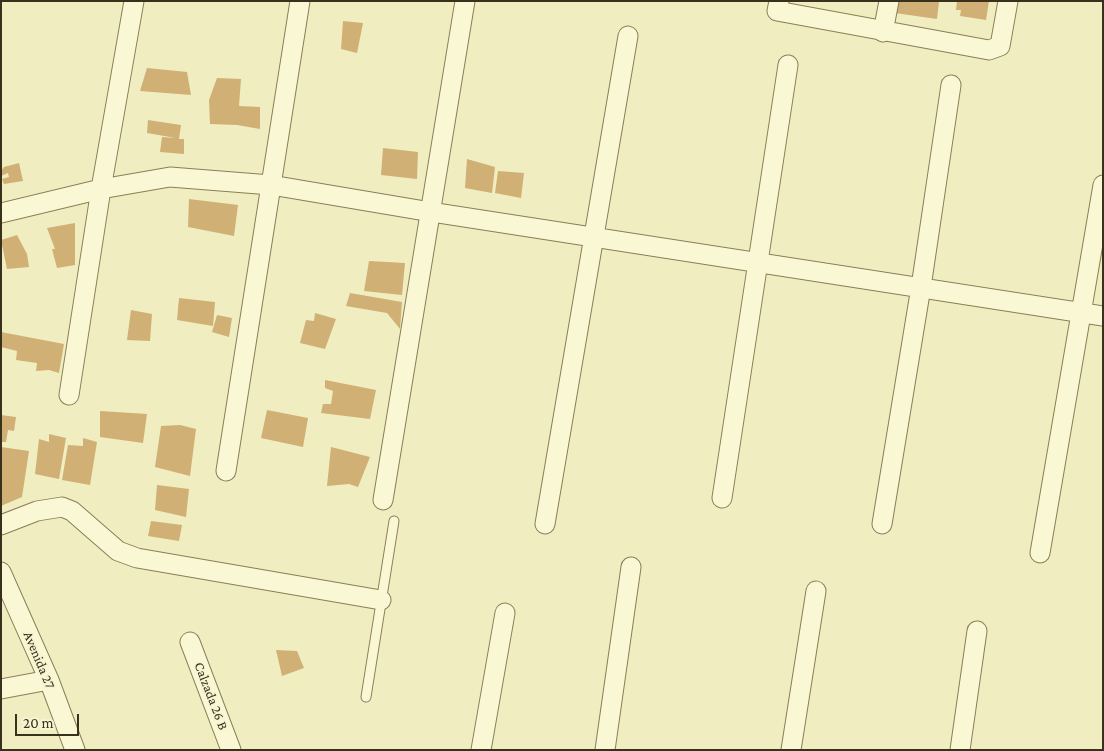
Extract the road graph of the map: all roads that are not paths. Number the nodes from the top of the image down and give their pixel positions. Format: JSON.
{"nodes":[{"id":1,"x":134,"y":1,"type":"edge"},
{"id":2,"x":300,"y":1,"type":"edge"},
{"id":3,"x":465,"y":1,"type":"edge"},
{"id":4,"x":779,"y":1,"type":"edge"},
{"id":5,"x":890,"y":1,"type":"edge"},
{"id":6,"x":1008,"y":1,"type":"edge"},
{"id":7,"x":883,"y":32,"type":"junction"},
{"id":8,"x":628,"y":36,"type":"dead end"},
{"id":9,"x":788,"y":65,"type":"dead end"},
{"id":10,"x":951,"y":85,"type":"dead end"},
{"id":11,"x":271,"y":185,"type":"junction"},
{"id":12,"x":101,"y":189,"type":"junction"},
{"id":13,"x":1102,"y":195,"type":"edge"},
{"id":14,"x":431,"y":212,"type":"junction"},
{"id":15,"x":1,"y":214,"type":"edge"},
{"id":16,"x":593,"y":237,"type":"junction"},
{"id":17,"x":759,"y":263,"type":"junction"},
{"id":18,"x":921,"y":287,"type":"junction"},
{"id":19,"x":1081,"y":312,"type":"junction"},
{"id":20,"x":1103,"y":316,"type":"edge"},
{"id":21,"x":69,"y":395,"type":"dead end"},
{"id":22,"x":226,"y":471,"type":"dead end"},
{"id":23,"x":722,"y":498,"type":"dead end"},
{"id":24,"x":383,"y":500,"type":"dead end"},
{"id":25,"x":394,"y":521,"type":"dead end"},
{"id":26,"x":544,"y":524,"type":"dead end"},
{"id":27,"x":882,"y":524,"type":"dead end"},
{"id":28,"x":1,"y":525,"type":"edge"},
{"id":29,"x":1040,"y":553,"type":"dead end"},
{"id":30,"x":631,"y":568,"type":"dead end"},
{"id":31,"x":1,"y":572,"type":"edge"},
{"id":32,"x":816,"y":591,"type":"dead end"},
{"id":33,"x":381,"y":600,"type":"junction"},
{"id":34,"x":504,"y":613,"type":"dead end"},
{"id":35,"x":977,"y":632,"type":"dead end"},
{"id":36,"x":190,"y":642,"type":"dead end"},
{"id":37,"x":48,"y":680,"type":"junction"},
{"id":38,"x":1,"y":689,"type":"edge"},
{"id":39,"x":366,"y":697,"type":"dead end"},
{"id":40,"x":74,"y":750,"type":"edge"},
{"id":41,"x":231,"y":750,"type":"edge"},
{"id":42,"x":482,"y":750,"type":"edge"},
{"id":43,"x":605,"y":750,"type":"edge"},
{"id":44,"x":791,"y":750,"type":"edge"},
{"id":45,"x":960,"y":750,"type":"edge"}],
"edges":[{"from":1,"to":12,"type":"street"},
{"from":2,"to":11,"type":"street"},
{"from":3,"to":14,"type":"street"},
{"from":4,"to":7,"type":"street"},
{"from":5,"to":7,"type":"street"},
{"from":6,"to":7,"type":"street"},
{"from":8,"to":16,"type":"street"},
{"from":9,"to":17,"type":"street"},
{"from":10,"to":18,"type":"street"},
{"from":11,"to":12,"type":"street"},
{"from":11,"to":14,"type":"street"},
{"from":11,"to":22,"type":"street"},
{"from":12,"to":15,"type":"street"},
{"from":12,"to":21,"type":"street"},
{"from":13,"to":19,"type":"street"},
{"from":14,"to":16,"type":"street"},
{"from":14,"to":24,"type":"street"},
{"from":16,"to":17,"type":"street"},
{"from":16,"to":26,"type":"street"},
{"from":17,"to":18,"type":"street"},
{"from":17,"to":23,"type":"street"},
{"from":18,"to":19,"type":"street"},
{"from":18,"to":27,"type":"street"},
{"from":19,"to":20,"type":"street"},
{"from":19,"to":29,"type":"street"},
{"from":25,"to":33,"type":"lane"},
{"from":28,"to":33,"type":"street"},
{"from":30,"to":43,"type":"street"},
{"from":31,"to":37,"type":"street","name":"Avenida 27"},
{"from":32,"to":44,"type":"street"},
{"from":33,"to":39,"type":"lane"},
{"from":34,"to":42,"type":"street"},
{"from":35,"to":45,"type":"street"},
{"from":36,"to":41,"type":"street","name":"Calzada 26 B"},
{"from":37,"to":38,"type":"street"},
{"from":37,"to":40,"type":"street","name":"Avenida 27"}]}
